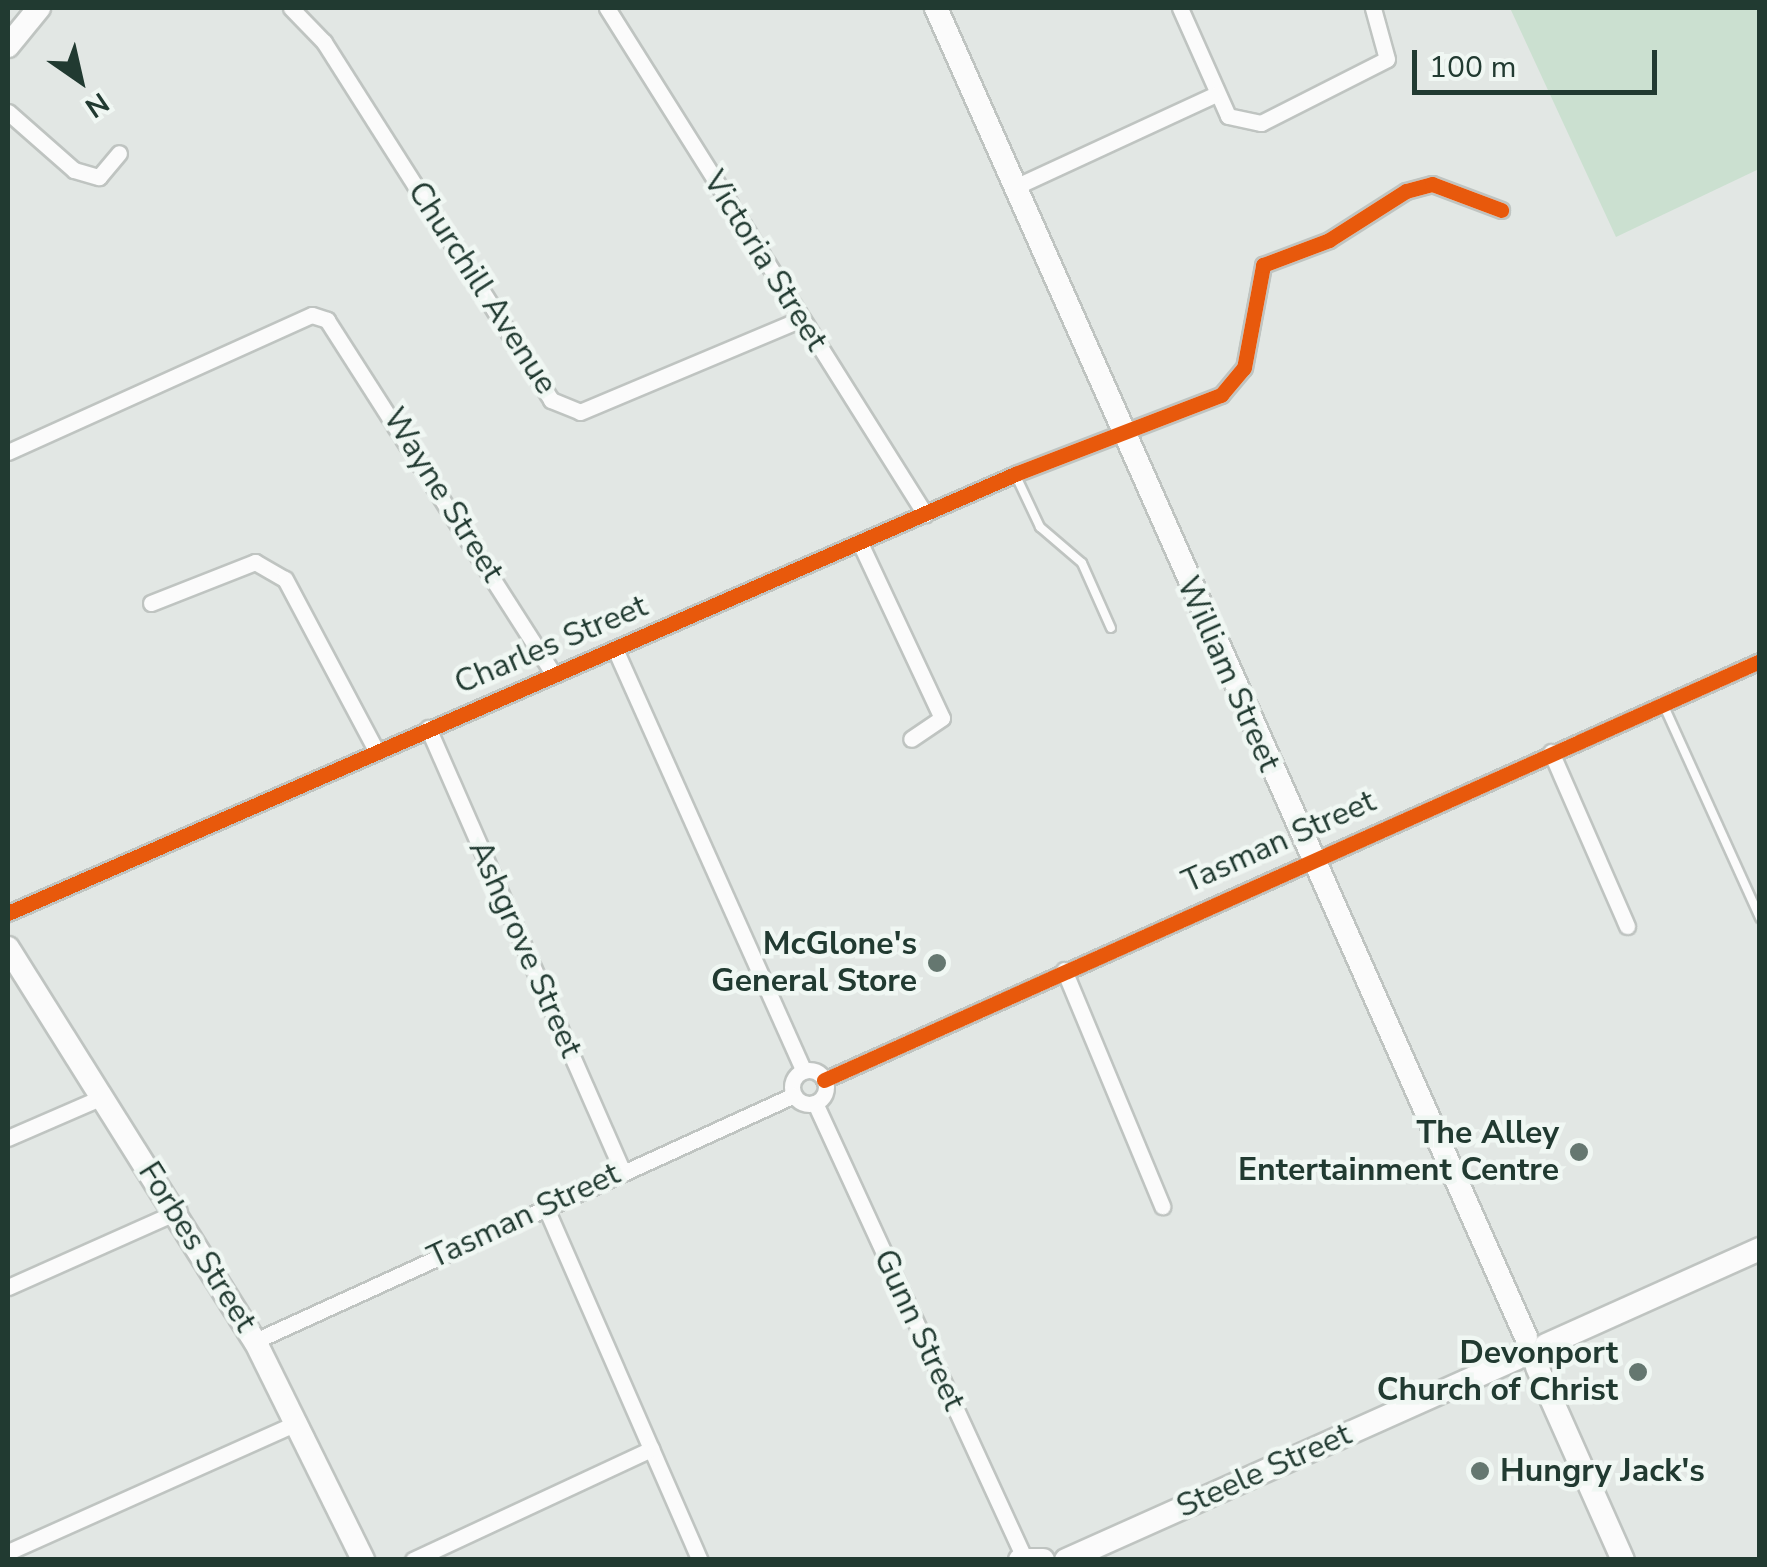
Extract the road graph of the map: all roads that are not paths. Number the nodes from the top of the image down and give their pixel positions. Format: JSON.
{"nodes":[{"id":1,"x":40,"y":8,"type":"edge"},
{"id":2,"x":291,"y":8,"type":"edge"},
{"id":3,"x":607,"y":8,"type":"edge"},
{"id":4,"x":936,"y":8,"type":"edge"},
{"id":5,"x":1180,"y":8,"type":"edge"},
{"id":6,"x":1373,"y":8,"type":"edge"},
{"id":7,"x":8,"y":46,"type":"edge"},
{"id":8,"x":1214,"y":95,"type":"junction"},
{"id":9,"x":8,"y":112,"type":"edge"},
{"id":10,"x":118,"y":154,"type":"dead end"},
{"id":11,"x":1015,"y":186,"type":"junction"},
{"id":12,"x":1501,"y":210,"type":"dead end"},
{"id":13,"x":801,"y":319,"type":"junction"},
{"id":14,"x":1117,"y":430,"type":"junction"},
{"id":15,"x":8,"y":452,"type":"edge"},
{"id":16,"x":1015,"y":474,"type":"junction"},
{"id":17,"x":925,"y":514,"type":"junction"},
{"id":18,"x":860,"y":542,"type":"junction"},
{"id":19,"x":151,"y":602,"type":"dead end"},
{"id":20,"x":1111,"y":628,"type":"dead end"},
{"id":21,"x":614,"y":649,"type":"junction"},
{"id":22,"x":1760,"y":662,"type":"edge"},
{"id":23,"x":554,"y":674,"type":"junction"},
{"id":24,"x":1663,"y":704,"type":"junction"},
{"id":25,"x":428,"y":728,"type":"junction"},
{"id":26,"x":911,"y":739,"type":"dead end"},
{"id":27,"x":376,"y":750,"type":"junction"},
{"id":28,"x":1551,"y":752,"type":"junction"},
{"id":29,"x":1311,"y":856,"type":"junction"},
{"id":30,"x":8,"y":913,"type":"edge"},
{"id":31,"x":1760,"y":918,"type":"edge"},
{"id":32,"x":1627,"y":926,"type":"dead end"},
{"id":33,"x":8,"y":948,"type":"edge"},
{"id":34,"x":1064,"y":970,"type":"junction"},
{"id":35,"x":804,"y":1071,"type":"junction"},
{"id":36,"x":824,"y":1080,"type":"junction"},
{"id":37,"x":794,"y":1095,"type":"junction"},
{"id":38,"x":100,"y":1098,"type":"junction"},
{"id":39,"x":815,"y":1102,"type":"junction"},
{"id":40,"x":8,"y":1138,"type":"edge"},
{"id":41,"x":622,"y":1170,"type":"junction"},
{"id":42,"x":545,"y":1206,"type":"junction"},
{"id":43,"x":1162,"y":1206,"type":"dead end"},
{"id":44,"x":179,"y":1211,"type":"junction"},
{"id":45,"x":1760,"y":1249,"type":"edge"},
{"id":46,"x":8,"y":1287,"type":"edge"},
{"id":47,"x":255,"y":1340,"type":"junction"},
{"id":48,"x":1531,"y":1352,"type":"junction"},
{"id":49,"x":298,"y":1422,"type":"junction"},
{"id":50,"x":651,"y":1450,"type":"junction"},
{"id":51,"x":8,"y":1552,"type":"edge"},
{"id":52,"x":1029,"y":1559,"type":"edge"},
{"id":53,"x":363,"y":1560,"type":"edge"},
{"id":54,"x":413,"y":1560,"type":"edge"},
{"id":55,"x":700,"y":1560,"type":"edge"},
{"id":56,"x":1066,"y":1560,"type":"edge"},
{"id":57,"x":1624,"y":1560,"type":"edge"}],
"edges":[{"from":1,"to":7,"type":"main road"},
{"from":2,"to":13,"type":"street","name":"Churchill Avenue"},
{"from":3,"to":13,"type":"street","name":"Victoria Street"},
{"from":4,"to":11,"type":"main road","name":"William Street"},
{"from":5,"to":8,"type":"street"},
{"from":6,"to":8,"type":"street"},
{"from":8,"to":11,"type":"street"},
{"from":9,"to":10,"type":"street"},
{"from":11,"to":14,"type":"main road","name":"William Street"},
{"from":12,"to":14,"type":"street","name":"Charles Street"},
{"from":13,"to":17,"type":"street","name":"Victoria Street"},
{"from":14,"to":16,"type":"street","name":"Charles Street"},
{"from":14,"to":29,"type":"main road","name":"William Street"},
{"from":15,"to":23,"type":"street","name":"Wayne Street"},
{"from":16,"to":17,"type":"street","name":"Charles Street"},
{"from":16,"to":20,"type":"lane"},
{"from":17,"to":18,"type":"street","name":"Charles Street"},
{"from":18,"to":21,"type":"street","name":"Charles Street"},
{"from":18,"to":26,"type":"street"},
{"from":19,"to":27,"type":"street"},
{"from":21,"to":23,"type":"street","name":"Charles Street"},
{"from":21,"to":35,"type":"street"},
{"from":22,"to":24,"type":"street","name":"Tasman Street"},
{"from":23,"to":25,"type":"street","name":"Charles Street"},
{"from":24,"to":28,"type":"street","name":"Tasman Street"},
{"from":24,"to":31,"type":"lane"},
{"from":25,"to":27,"type":"street","name":"Charles Street"},
{"from":25,"to":41,"type":"street","name":"Ashgrove Street"},
{"from":27,"to":30,"type":"street","name":"Charles Street"},
{"from":28,"to":29,"type":"street","name":"Tasman Street"},
{"from":28,"to":32,"type":"street"},
{"from":29,"to":34,"type":"street","name":"Tasman Street"},
{"from":29,"to":48,"type":"main road","name":"William Street"},
{"from":33,"to":38,"type":"main road","name":"Forbes Street"},
{"from":34,"to":36,"type":"street","name":"Tasman Street"},
{"from":34,"to":43,"type":"street"},
{"from":35,"to":36,"type":"street"},
{"from":35,"to":37,"type":"street"},
{"from":36,"to":39,"type":"street"},
{"from":37,"to":39,"type":"street"},
{"from":37,"to":41,"type":"street","name":"Tasman Street"},
{"from":38,"to":40,"type":"street"},
{"from":38,"to":44,"type":"main road","name":"Forbes Street"},
{"from":39,"to":52,"type":"street","name":"Gunn Street"},
{"from":41,"to":42,"type":"street","name":"Tasman Street"},
{"from":42,"to":47,"type":"street","name":"Tasman Street"},
{"from":42,"to":50,"type":"street"},
{"from":44,"to":46,"type":"street"},
{"from":44,"to":47,"type":"main road","name":"Forbes Street"},
{"from":45,"to":48,"type":"main road","name":"Steele Street"},
{"from":47,"to":49,"type":"main road","name":"Forbes Street"},
{"from":48,"to":56,"type":"main road","name":"Steele Street"},
{"from":48,"to":57,"type":"main road","name":"William Street"},
{"from":49,"to":51,"type":"street"},
{"from":49,"to":53,"type":"main road","name":"Forbes Street"},
{"from":50,"to":54,"type":"street"},
{"from":50,"to":55,"type":"street"}]}
